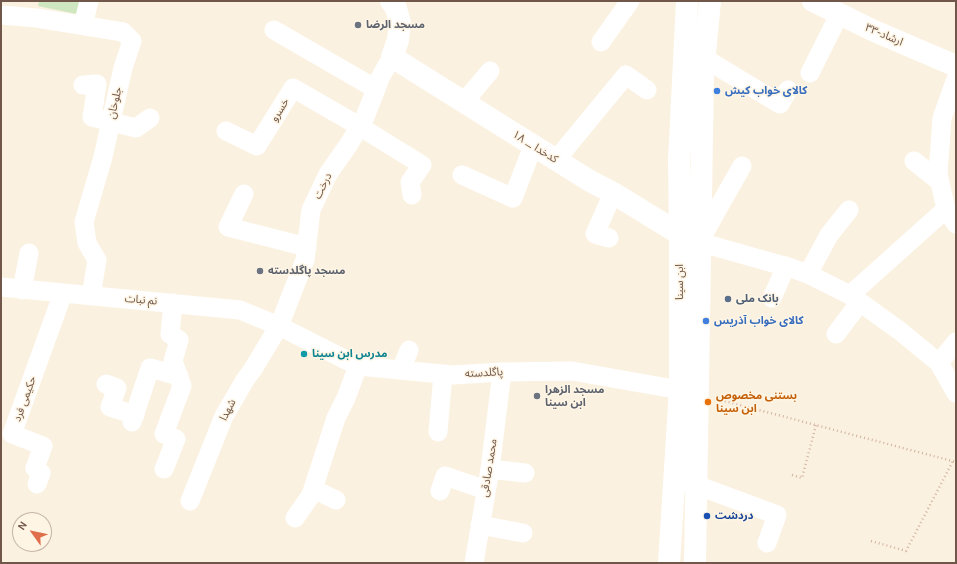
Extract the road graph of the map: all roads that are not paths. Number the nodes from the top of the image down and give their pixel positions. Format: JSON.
{"nodes":[{"id":1,"x":89,"y":1,"type":"edge"},
{"id":2,"x":390,"y":1,"type":"edge"},
{"id":3,"x":630,"y":1,"type":"edge"},
{"id":4,"x":686,"y":1,"type":"edge"},
{"id":5,"x":710,"y":1,"type":"edge"},
{"id":6,"x":813,"y":1,"type":"edge"},
{"id":7,"x":10,"y":11,"type":"edge"},
{"id":8,"x":839,"y":15,"type":"junction"},
{"id":9,"x":83,"y":25,"type":"junction"},
{"id":10,"x":274,"y":30,"type":"dead end"},
{"id":11,"x":601,"y":42,"type":"dead end"},
{"id":12,"x":392,"y":57,"type":"junction"},
{"id":13,"x":704,"y":58,"type":"junction"},
{"id":14,"x":956,"y":66,"type":"edge"},
{"id":15,"x":490,"y":72,"type":"dead end"},
{"id":16,"x":810,"y":73,"type":"dead end"},
{"id":17,"x":956,"y":79,"type":"edge"},
{"id":18,"x":83,"y":85,"type":"dead end"},
{"id":19,"x":376,"y":89,"type":"junction"},
{"id":20,"x":647,"y":90,"type":"dead end"},
{"id":21,"x":788,"y":90,"type":"dead end"},
{"id":22,"x":464,"y":102,"type":"junction"},
{"id":23,"x":150,"y":118,"type":"dead end"},
{"id":24,"x":111,"y":121,"type":"junction"},
{"id":25,"x":359,"y":126,"type":"junction"},
{"id":26,"x":226,"y":131,"type":"dead end"},
{"id":27,"x":533,"y":146,"type":"junction"},
{"id":28,"x":556,"y":160,"type":"junction"},
{"id":29,"x":914,"y":161,"type":"dead end"},
{"id":30,"x":742,"y":166,"type":"dead end"},
{"id":31,"x":462,"y":175,"type":"dead end"},
{"id":32,"x":939,"y":181,"type":"junction"},
{"id":33,"x":613,"y":193,"type":"junction"},
{"id":34,"x":244,"y":194,"type":"dead end"},
{"id":35,"x":412,"y":195,"type":"dead end"},
{"id":36,"x":849,"y":210,"type":"dead end"},
{"id":37,"x":951,"y":216,"type":"edge"},
{"id":38,"x":608,"y":238,"type":"dead end"},
{"id":39,"x":690,"y":238,"type":"junction"},
{"id":40,"x":307,"y":247,"type":"junction"},
{"id":41,"x":29,"y":253,"type":"dead end"},
{"id":42,"x":786,"y":266,"type":"junction"},
{"id":43,"x":808,"y":274,"type":"junction"},
{"id":44,"x":1,"y":287,"type":"edge"},
{"id":45,"x":22,"y":290,"type":"junction"},
{"id":46,"x":63,"y":293,"type":"junction"},
{"id":47,"x":91,"y":296,"type":"junction"},
{"id":48,"x":772,"y":298,"type":"dead end"},
{"id":49,"x":855,"y":298,"type":"junction"},
{"id":50,"x":172,"y":303,"type":"junction"},
{"id":51,"x":279,"y":326,"type":"junction"},
{"id":52,"x":836,"y":334,"type":"dead end"},
{"id":53,"x":956,"y":342,"type":"edge"},
{"id":54,"x":409,"y":350,"type":"dead end"},
{"id":55,"x":939,"y":363,"type":"junction"},
{"id":56,"x":358,"y":366,"type":"junction"},
{"id":57,"x":401,"y":370,"type":"junction"},
{"id":58,"x":502,"y":372,"type":"junction"},
{"id":59,"x":443,"y":374,"type":"junction"},
{"id":60,"x":179,"y":376,"type":"junction"},
{"id":61,"x":106,"y":384,"type":"dead end"},
{"id":62,"x":689,"y":392,"type":"junction"},
{"id":63,"x":956,"y":393,"type":"edge"},
{"id":64,"x":438,"y":432,"type":"dead end"},
{"id":65,"x":490,"y":469,"type":"junction"},
{"id":66,"x":164,"y":470,"type":"dead end"},
{"id":67,"x":526,"y":473,"type":"dead end"},
{"id":68,"x":674,"y":480,"type":"junction"},
{"id":69,"x":37,"y":484,"type":"dead end"},
{"id":70,"x":696,"y":485,"type":"junction"},
{"id":71,"x":313,"y":489,"type":"junction"},
{"id":72,"x":486,"y":490,"type":"junction"},
{"id":73,"x":440,"y":491,"type":"dead end"},
{"id":74,"x":336,"y":500,"type":"dead end"},
{"id":75,"x":190,"y":501,"type":"dead end"},
{"id":76,"x":295,"y":518,"type":"dead end"},
{"id":77,"x":480,"y":525,"type":"junction"},
{"id":78,"x":523,"y":532,"type":"dead end"},
{"id":79,"x":766,"y":543,"type":"dead end"},
{"id":80,"x":474,"y":563,"type":"edge"},
{"id":81,"x":669,"y":563,"type":"edge"},
{"id":82,"x":695,"y":563,"type":"edge"}],
"edges":[{"from":1,"to":9,"type":"street"},
{"from":2,"to":12,"type":"main road"},
{"from":3,"to":11,"type":"street"},
{"from":4,"to":39,"type":"main road","name":"ابن سینا"},
{"from":5,"to":13,"type":"main road","name":"ابن سینا"},
{"from":6,"to":8,"type":"main road","name":"۳۳-ارشاد"},
{"from":7,"to":9,"type":"street","name":"جلوخان"},
{"from":8,"to":14,"type":"main road","name":"۳۳-ارشاد"},
{"from":8,"to":16,"type":"street"},
{"from":9,"to":24,"type":"street","name":"جلوخان"},
{"from":10,"to":19,"type":"street"},
{"from":12,"to":19,"type":"street","name":"درخت"},
{"from":12,"to":22,"type":"main road","name":"۱۸ _ کدخدا"},
{"from":13,"to":21,"type":"street"},
{"from":13,"to":39,"type":"main road","name":"ابن سینا"},
{"from":15,"to":22,"type":"street"},
{"from":17,"to":32,"type":"street"},
{"from":18,"to":24,"type":"street"},
{"from":19,"to":25,"type":"street","name":"درخت"},
{"from":20,"to":28,"type":"street"},
{"from":22,"to":27,"type":"main road","name":"۱۸ _ کدخدا"},
{"from":23,"to":24,"type":"street"},
{"from":24,"to":47,"type":"street","name":"جلوخان"},
{"from":25,"to":26,"type":"street","name":"خسرو"},
{"from":25,"to":35,"type":"street"},
{"from":25,"to":40,"type":"street","name":"درخت"},
{"from":27,"to":28,"type":"main road","name":"۱۸ _ کدخدا"},
{"from":27,"to":31,"type":"street"},
{"from":28,"to":33,"type":"main road","name":"۱۸ _ کدخدا"},
{"from":29,"to":32,"type":"street"},
{"from":30,"to":39,"type":"street"},
{"from":32,"to":37,"type":"street"},
{"from":33,"to":38,"type":"street"},
{"from":33,"to":39,"type":"main road","name":"۱۸ _ کدخدا"},
{"from":34,"to":40,"type":"street"},
{"from":36,"to":43,"type":"street"},
{"from":37,"to":49,"type":"street"},
{"from":39,"to":42,"type":"street"},
{"from":39,"to":62,"type":"main road","name":"ابن سینا"},
{"from":40,"to":51,"type":"street","name":"درخت"},
{"from":41,"to":45,"type":"street"},
{"from":42,"to":43,"type":"street"},
{"from":42,"to":48,"type":"street"},
{"from":43,"to":49,"type":"street"},
{"from":44,"to":45,"type":"street","name":"نم نبات"},
{"from":45,"to":46,"type":"street","name":"نم نبات"},
{"from":46,"to":47,"type":"street","name":"نم نبات"},
{"from":46,"to":69,"type":"street","name":"حکیمی فرد"},
{"from":47,"to":50,"type":"street","name":"نم نبات"},
{"from":49,"to":52,"type":"street"},
{"from":49,"to":55,"type":"street"},
{"from":50,"to":51,"type":"street","name":"نم نبات"},
{"from":50,"to":60,"type":"street"},
{"from":51,"to":56,"type":"street","name":"پاگلدسته"},
{"from":51,"to":75,"type":"street","name":"شهدا"},
{"from":53,"to":55,"type":"street"},
{"from":54,"to":57,"type":"street"},
{"from":55,"to":63,"type":"street"},
{"from":56,"to":57,"type":"street","name":"پاگلدسته"},
{"from":56,"to":71,"type":"street"},
{"from":57,"to":59,"type":"street","name":"پاگلدسته"},
{"from":58,"to":59,"type":"street","name":"پاگلدسته"},
{"from":58,"to":62,"type":"street","name":"پاگلدسته"},
{"from":58,"to":65,"type":"street","name":"محمد صادقی"},
{"from":59,"to":64,"type":"street"},
{"from":60,"to":61,"type":"street"},
{"from":60,"to":66,"type":"street"},
{"from":62,"to":68,"type":"main road","name":"ابن سینا"},
{"from":62,"to":70,"type":"main road","name":"ابن سینا"},
{"from":65,"to":67,"type":"street"},
{"from":65,"to":72,"type":"street","name":"محمد صادقی"},
{"from":68,"to":70,"type":"street"},
{"from":68,"to":81,"type":"main road","name":"ابن سینا"},
{"from":70,"to":79,"type":"street"},
{"from":70,"to":82,"type":"main road","name":"ابن سینا"},
{"from":71,"to":74,"type":"street"},
{"from":71,"to":76,"type":"street"},
{"from":72,"to":73,"type":"street"},
{"from":72,"to":77,"type":"street","name":"محمد صادقی"},
{"from":77,"to":78,"type":"street"},
{"from":77,"to":80,"type":"street","name":"محمد صادقی"}]}
